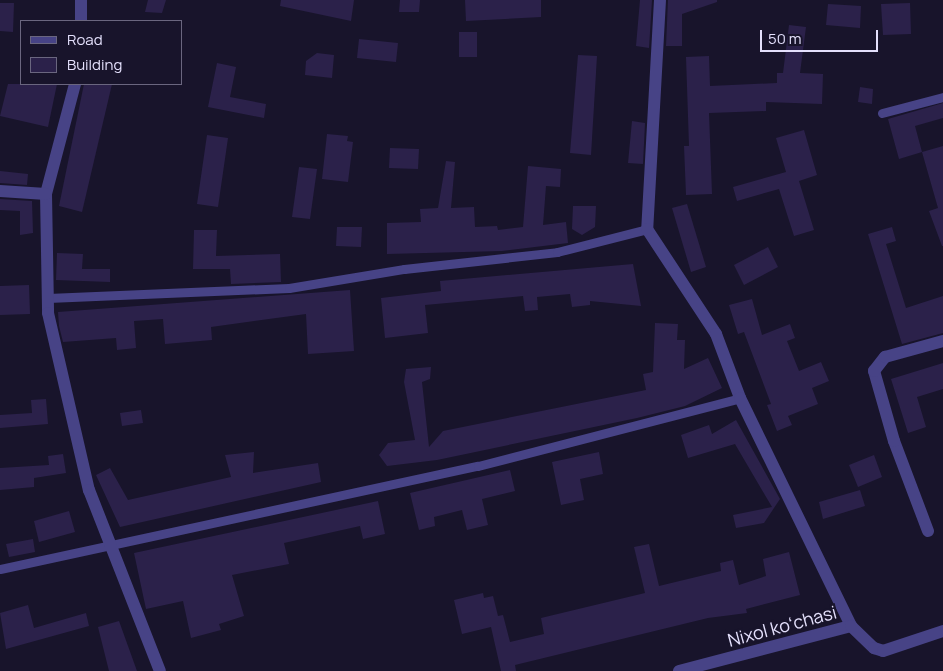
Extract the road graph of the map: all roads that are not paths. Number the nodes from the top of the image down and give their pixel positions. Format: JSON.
{"nodes":[{"id":1,"x":81,"y":0,"type":"edge"},
{"id":2,"x":660,"y":0,"type":"edge"},
{"id":3,"x":81,"y":20,"type":"edge"},
{"id":4,"x":75,"y":85,"type":"edge"},
{"id":5,"x":943,"y":96,"type":"edge"},
{"id":6,"x":882,"y":113,"type":"dead end"},
{"id":7,"x":0,"y":191,"type":"edge"},
{"id":8,"x":46,"y":194,"type":"junction"},
{"id":9,"x":647,"y":229,"type":"junction"},
{"id":10,"x":48,"y":298,"type":"junction"},
{"id":11,"x":943,"y":341,"type":"edge"},
{"id":12,"x":740,"y":398,"type":"junction"},
{"id":13,"x":928,"y":530,"type":"dead end"},
{"id":14,"x":110,"y":546,"type":"junction"},
{"id":15,"x":0,"y":569,"type":"edge"},
{"id":16,"x":851,"y":626,"type":"junction"},
{"id":17,"x":943,"y":631,"type":"edge"},
{"id":18,"x":160,"y":671,"type":"edge"},
{"id":19,"x":679,"y":671,"type":"edge"}],
"edges":[{"from":1,"to":3,"type":"street"},
{"from":2,"to":9,"type":"street"},
{"from":4,"to":8,"type":"street"},
{"from":5,"to":6,"type":"lane"},
{"from":7,"to":8,"type":"street"},
{"from":8,"to":10,"type":"street"},
{"from":9,"to":10,"type":"lane"},
{"from":9,"to":12,"type":"street"},
{"from":10,"to":14,"type":"street"},
{"from":11,"to":13,"type":"street"},
{"from":12,"to":14,"type":"lane"},
{"from":12,"to":16,"type":"street"},
{"from":14,"to":15,"type":"lane"},
{"from":14,"to":18,"type":"street"},
{"from":16,"to":17,"type":"street","name":"Nixol koʻchasi"},
{"from":16,"to":19,"type":"street","name":"Nixol koʻchasi"}]}
